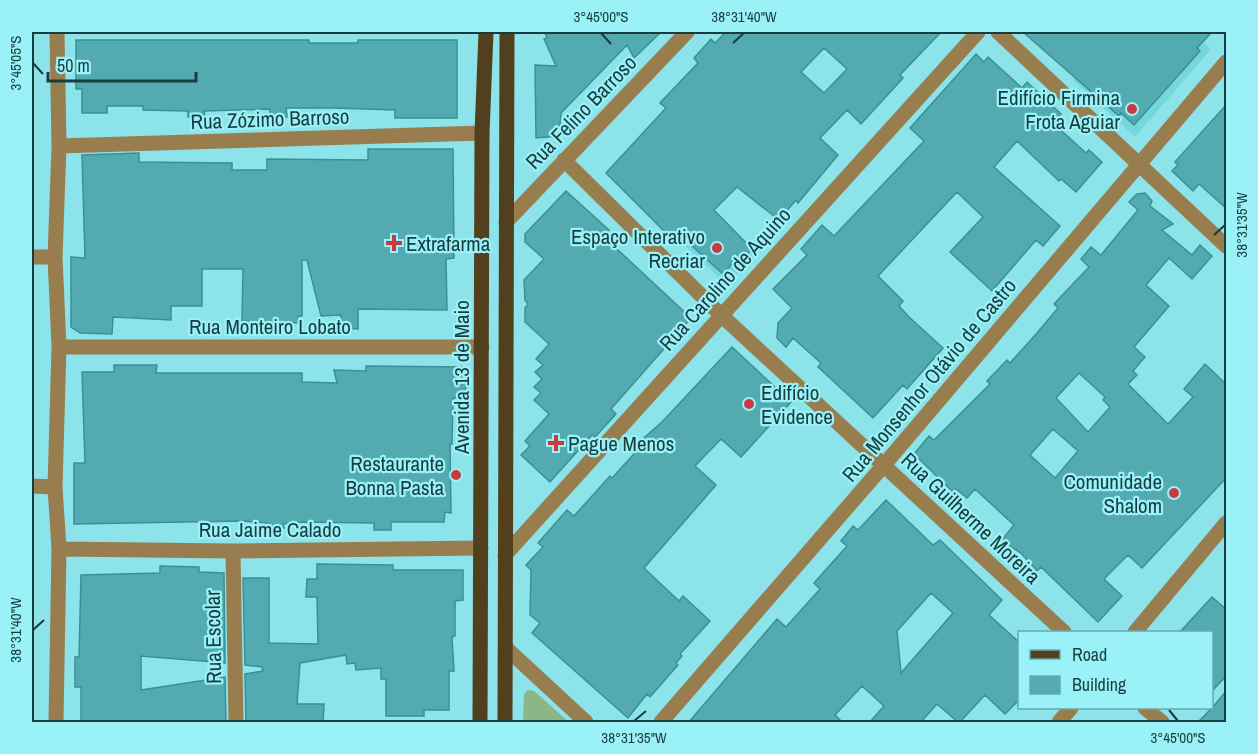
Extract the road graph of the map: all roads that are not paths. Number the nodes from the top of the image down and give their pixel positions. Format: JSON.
{"nodes":[{"id":1,"x":57,"y":32,"type":"edge"},
{"id":2,"x":486,"y":32,"type":"edge"},
{"id":3,"x":507,"y":32,"type":"edge"},
{"id":4,"x":687,"y":32,"type":"edge"},
{"id":5,"x":978,"y":32,"type":"edge"},
{"id":6,"x":998,"y":32,"type":"edge"},
{"id":7,"x":1227,"y":62,"type":"edge"},
{"id":8,"x":482,"y":133,"type":"junction"},
{"id":9,"x":59,"y":146,"type":"junction"},
{"id":10,"x":564,"y":160,"type":"junction"},
{"id":11,"x":1139,"y":165,"type":"junction"},
{"id":12,"x":506,"y":222,"type":"junction"},
{"id":13,"x":1227,"y":246,"type":"edge"},
{"id":14,"x":32,"y":257,"type":"edge"},
{"id":15,"x":55,"y":257,"type":"junction"},
{"id":16,"x":721,"y":315,"type":"junction"},
{"id":17,"x":58,"y":347,"type":"junction"},
{"id":18,"x":482,"y":347,"type":"junction"},
{"id":19,"x":884,"y":465,"type":"junction"},
{"id":20,"x":32,"y":486,"type":"edge"},
{"id":21,"x":55,"y":487,"type":"junction"},
{"id":22,"x":1227,"y":523,"type":"edge"},
{"id":23,"x":481,"y":548,"type":"junction"},
{"id":24,"x":59,"y":549,"type":"junction"},
{"id":25,"x":233,"y":551,"type":"junction"},
{"id":26,"x":505,"y":555,"type":"junction"},
{"id":27,"x":1062,"y":631,"type":"edge"},
{"id":28,"x":1137,"y":631,"type":"edge"},
{"id":29,"x":506,"y":648,"type":"junction"},
{"id":30,"x":1070,"y":709,"type":"edge"},
{"id":31,"x":1147,"y":709,"type":"edge"},
{"id":32,"x":56,"y":723,"type":"edge"},
{"id":33,"x":236,"y":723,"type":"edge"},
{"id":34,"x":480,"y":723,"type":"edge"},
{"id":35,"x":505,"y":723,"type":"edge"},
{"id":36,"x":586,"y":723,"type":"edge"},
{"id":37,"x":661,"y":723,"type":"edge"},
{"id":38,"x":1059,"y":723,"type":"edge"},
{"id":39,"x":1162,"y":723,"type":"edge"}],
"edges":[{"from":1,"to":9,"type":"street"},
{"from":2,"to":8,"type":"main road","name":"Avenida 13 de Maio"},
{"from":3,"to":12,"type":"main road"},
{"from":4,"to":10,"type":"street","name":"Rua Felino Barroso"},
{"from":5,"to":16,"type":"street","name":"Rua Carolino de Aquino"},
{"from":6,"to":11,"type":"street"},
{"from":7,"to":11,"type":"street","name":"Rua Monsenhor Otávio de Castro"},
{"from":8,"to":9,"type":"street","name":"Rua Zózimo Barroso"},
{"from":8,"to":18,"type":"main road","name":"Avenida 13 de Maio"},
{"from":9,"to":15,"type":"street"},
{"from":10,"to":12,"type":"street","name":"Rua Felino Barroso"},
{"from":10,"to":16,"type":"street","name":"Rua Guilherme Moreira"},
{"from":11,"to":13,"type":"street"},
{"from":11,"to":19,"type":"street","name":"Rua Monsenhor Otávio de Castro"},
{"from":12,"to":26,"type":"main road"},
{"from":14,"to":15,"type":"street"},
{"from":15,"to":17,"type":"street"},
{"from":16,"to":19,"type":"street","name":"Rua Guilherme Moreira"},
{"from":16,"to":26,"type":"street","name":"Rua Carolino de Aquino"},
{"from":17,"to":18,"type":"street","name":"Rua Monteiro Lobato"},
{"from":17,"to":21,"type":"street"},
{"from":18,"to":23,"type":"main road","name":"Avenida 13 de Maio"},
{"from":19,"to":27,"type":"street","name":"Rua Guilherme Moreira"},
{"from":19,"to":37,"type":"street","name":"Rua Monsenhor Otávio de Castro"},
{"from":20,"to":21,"type":"street"},
{"from":21,"to":24,"type":"street"},
{"from":22,"to":28,"type":"street"},
{"from":23,"to":25,"type":"street","name":"Rua Jaime Calado"},
{"from":23,"to":34,"type":"main road","name":"Avenida 13 de Maio"},
{"from":24,"to":25,"type":"street","name":"Rua Jaime Calado"},
{"from":24,"to":32,"type":"street"},
{"from":25,"to":33,"type":"street","name":"Rua Escolar"},
{"from":26,"to":29,"type":"main road"},
{"from":29,"to":35,"type":"main road"},
{"from":29,"to":36,"type":"street"},
{"from":30,"to":38,"type":"street"},
{"from":31,"to":39,"type":"street"}]}
